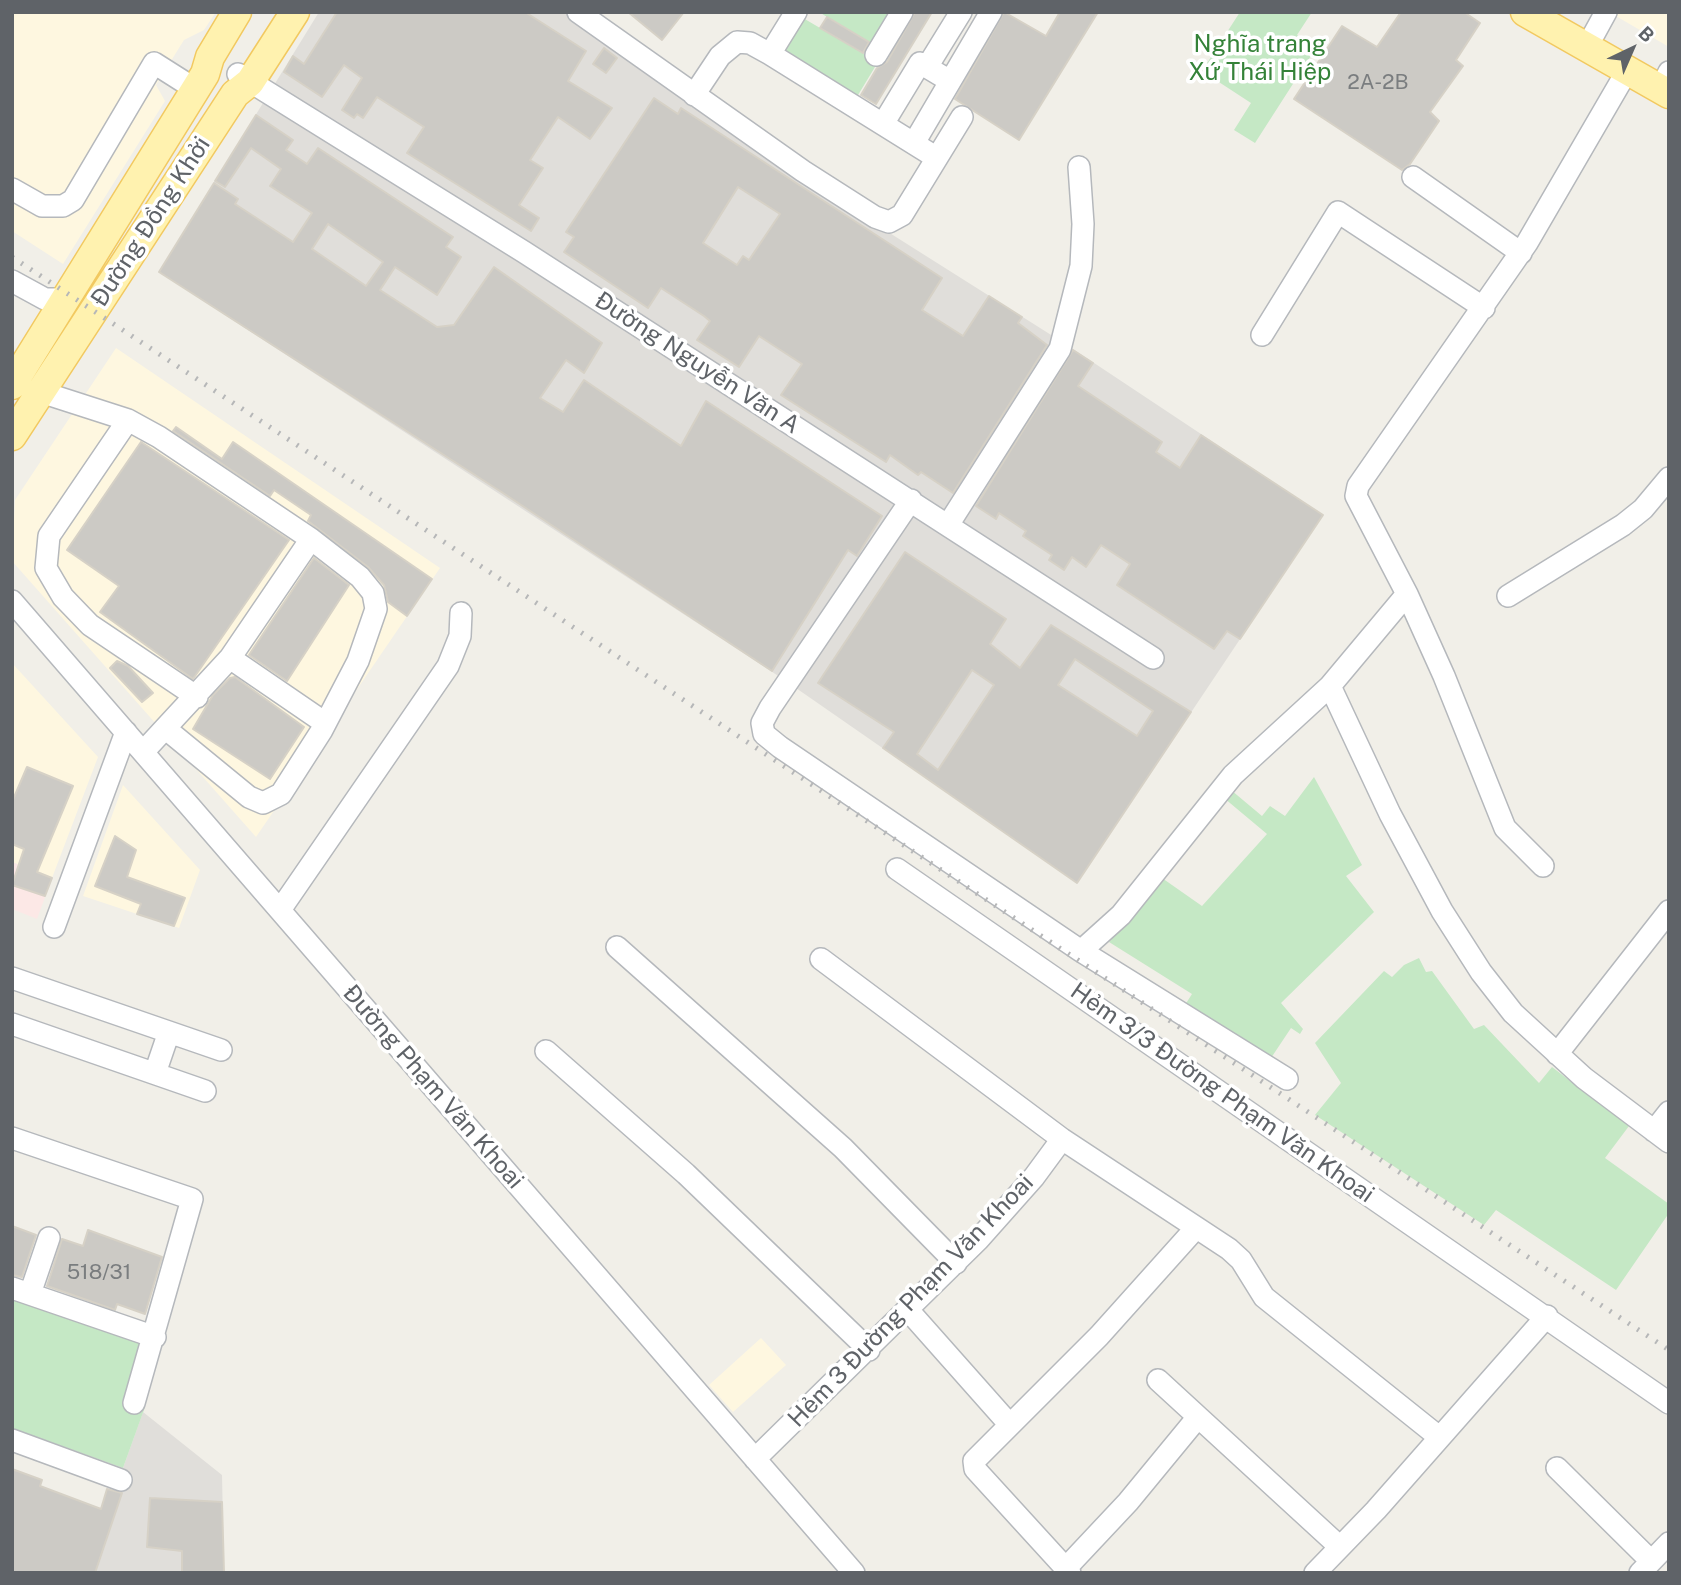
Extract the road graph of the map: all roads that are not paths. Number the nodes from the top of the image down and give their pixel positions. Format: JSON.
{"nodes":[{"id":1,"x":237,"y":12,"type":"edge"},
{"id":2,"x":256,"y":12,"type":"edge"},
{"id":3,"x":276,"y":12,"type":"edge"},
{"id":4,"x":295,"y":12,"type":"edge"},
{"id":5,"x":578,"y":12,"type":"edge"},
{"id":6,"x":796,"y":12,"type":"edge"},
{"id":7,"x":902,"y":12,"type":"edge"},
{"id":8,"x":961,"y":12,"type":"edge"},
{"id":9,"x":1525,"y":12,"type":"edge"},
{"id":10,"x":1557,"y":12,"type":"edge"},
{"id":11,"x":988,"y":13,"type":"edge"},
{"id":12,"x":1595,"y":31,"type":"edge"},
{"id":13,"x":771,"y":54,"type":"junction"},
{"id":14,"x":877,"y":55,"type":"dead end"},
{"id":15,"x":1631,"y":64,"type":"junction"},
{"id":16,"x":927,"y":67,"type":"junction"},
{"id":17,"x":200,"y":81,"type":"junction"},
{"id":18,"x":950,"y":81,"type":"junction"},
{"id":19,"x":1666,"y":82,"type":"edge"},
{"id":20,"x":241,"y":83,"type":"junction"},
{"id":21,"x":694,"y":95,"type":"junction"},
{"id":22,"x":962,"y":117,"type":"dead end"},
{"id":23,"x":883,"y":124,"type":"junction"},
{"id":24,"x":914,"y":143,"type":"junction"},
{"id":25,"x":937,"y":158,"type":"junction"},
{"id":26,"x":1079,"y":167,"type":"dead end"},
{"id":27,"x":1413,"y":177,"type":"dead end"},
{"id":28,"x":12,"y":189,"type":"edge"},
{"id":29,"x":1521,"y":253,"type":"junction"},
{"id":30,"x":12,"y":282,"type":"edge"},
{"id":31,"x":66,"y":299,"type":"junction"},
{"id":32,"x":1484,"y":308,"type":"junction"},
{"id":33,"x":91,"y":315,"type":"junction"},
{"id":34,"x":1262,"y":335,"type":"dead end"},
{"id":35,"x":12,"y":385,"type":"edge"},
{"id":36,"x":41,"y":392,"type":"junction"},
{"id":37,"x":128,"y":420,"type":"junction"},
{"id":38,"x":12,"y":436,"type":"edge"},
{"id":39,"x":1669,"y":478,"type":"edge"},
{"id":40,"x":911,"y":500,"type":"junction"},
{"id":41,"x":948,"y":525,"type":"junction"},
{"id":42,"x":311,"y":539,"type":"junction"},
{"id":43,"x":1407,"y":594,"type":"junction"},
{"id":44,"x":1508,"y":596,"type":"dead end"},
{"id":45,"x":12,"y":601,"type":"edge"},
{"id":46,"x":460,"y":613,"type":"dead end"},
{"id":47,"x":230,"y":658,"type":"junction"},
{"id":48,"x":1153,"y":658,"type":"dead end"},
{"id":49,"x":1330,"y":686,"type":"junction"},
{"id":50,"x":197,"y":696,"type":"junction"},
{"id":51,"x":325,"y":723,"type":"junction"},
{"id":52,"x":166,"y":729,"type":"junction"},
{"id":53,"x":126,"y":732,"type":"junction"},
{"id":54,"x":144,"y":752,"type":"junction"},
{"id":55,"x":1544,"y":866,"type":"dead end"},
{"id":56,"x":897,"y":869,"type":"dead end"},
{"id":57,"x":280,"y":910,"type":"junction"},
{"id":58,"x":1669,"y":911,"type":"edge"},
{"id":59,"x":54,"y":927,"type":"dead end"},
{"id":60,"x":617,"y":947,"type":"dead end"},
{"id":61,"x":1081,"y":951,"type":"junction"},
{"id":62,"x":821,"y":959,"type":"dead end"},
{"id":63,"x":12,"y":978,"type":"edge"},
{"id":64,"x":12,"y":1024,"type":"edge"},
{"id":65,"x":169,"y":1032,"type":"junction"},
{"id":66,"x":221,"y":1050,"type":"dead end"},
{"id":67,"x":546,"y":1051,"type":"dead end"},
{"id":68,"x":1557,"y":1054,"type":"junction"},
{"id":69,"x":155,"y":1073,"type":"junction"},
{"id":70,"x":1287,"y":1079,"type":"dead end"},
{"id":71,"x":205,"y":1091,"type":"dead end"},
{"id":72,"x":1669,"y":1112,"type":"edge"},
{"id":73,"x":1661,"y":1137,"type":"edge"},
{"id":74,"x":12,"y":1138,"type":"edge"},
{"id":75,"x":1062,"y":1139,"type":"junction"},
{"id":76,"x":1195,"y":1229,"type":"junction"},
{"id":77,"x":49,"y":1238,"type":"dead end"},
{"id":78,"x":956,"y":1263,"type":"junction"},
{"id":79,"x":21,"y":1291,"type":"edge"},
{"id":80,"x":908,"y":1310,"type":"junction"},
{"id":81,"x":1547,"y":1316,"type":"junction"},
{"id":82,"x":155,"y":1337,"type":"junction"},
{"id":83,"x":869,"y":1350,"type":"junction"},
{"id":84,"x":1158,"y":1380,"type":"dead end"},
{"id":85,"x":134,"y":1403,"type":"dead end"},
{"id":86,"x":1669,"y":1403,"type":"edge"},
{"id":87,"x":1199,"y":1417,"type":"junction"},
{"id":88,"x":1010,"y":1425,"type":"junction"},
{"id":89,"x":1439,"y":1437,"type":"junction"},
{"id":90,"x":12,"y":1440,"type":"edge"},
{"id":91,"x":755,"y":1459,"type":"junction"},
{"id":92,"x":1557,"y":1468,"type":"dead end"},
{"id":93,"x":121,"y":1480,"type":"dead end"},
{"id":94,"x":1669,"y":1544,"type":"edge"},
{"id":95,"x":1340,"y":1547,"type":"junction"},
{"id":96,"x":1645,"y":1567,"type":"edge"},
{"id":97,"x":1068,"y":1570,"type":"edge"},
{"id":98,"x":1320,"y":1572,"type":"edge"},
{"id":99,"x":854,"y":1573,"type":"edge"}],
"edges":[{"from":1,"to":17,"type":"main road","name":"Đường Đồng Khởi"},
{"from":2,"to":17,"type":"main road"},
{"from":3,"to":20,"type":"main road"},
{"from":4,"to":20,"type":"main road","name":"Đường Đồng Khởi"},
{"from":5,"to":21,"type":"street"},
{"from":6,"to":13,"type":"street"},
{"from":7,"to":14,"type":"street"},
{"from":8,"to":16,"type":"street"},
{"from":9,"to":12,"type":"main road"},
{"from":10,"to":12,"type":"main road"},
{"from":11,"to":18,"type":"street"},
{"from":12,"to":15,"type":"main road"},
{"from":13,"to":21,"type":"street"},
{"from":13,"to":23,"type":"street"},
{"from":15,"to":19,"type":"main road"},
{"from":15,"to":29,"type":"street"},
{"from":16,"to":18,"type":"street"},
{"from":16,"to":23,"type":"street"},
{"from":17,"to":28,"type":"street"},
{"from":17,"to":31,"type":"main road","name":"Đường Đồng Khởi"},
{"from":18,"to":24,"type":"street"},
{"from":20,"to":33,"type":"main road","name":"Đường Đồng Khởi"},
{"from":20,"to":40,"type":"street","name":"Đường Nguyễn Văn A"},
{"from":21,"to":25,"type":"street"},
{"from":22,"to":25,"type":"street"},
{"from":23,"to":24,"type":"street"},
{"from":24,"to":25,"type":"street"},
{"from":26,"to":41,"type":"street"},
{"from":27,"to":29,"type":"street"},
{"from":29,"to":32,"type":"street"},
{"from":30,"to":31,"type":"street"},
{"from":31,"to":33,"type":"main road"},
{"from":31,"to":35,"type":"main road","name":"Đường Đồng Khởi"},
{"from":32,"to":34,"type":"street"},
{"from":32,"to":43,"type":"street"},
{"from":33,"to":36,"type":"main road","name":"Đường Đồng Khởi"},
{"from":36,"to":37,"type":"street"},
{"from":36,"to":38,"type":"main road","name":"Đường Đồng Khởi"},
{"from":37,"to":42,"type":"street"},
{"from":37,"to":50,"type":"street"},
{"from":39,"to":44,"type":"street"},
{"from":40,"to":41,"type":"street","name":"Đường Nguyễn Văn A"},
{"from":40,"to":61,"type":"street"},
{"from":41,"to":48,"type":"street","name":"Đường Nguyễn Văn A"},
{"from":42,"to":47,"type":"street"},
{"from":42,"to":51,"type":"street"},
{"from":43,"to":49,"type":"street"},
{"from":43,"to":55,"type":"street"},
{"from":45,"to":53,"type":"street","name":"Đường Phạm Văn Khoai"},
{"from":46,"to":57,"type":"street"},
{"from":47,"to":50,"type":"street"},
{"from":47,"to":51,"type":"street"},
{"from":49,"to":61,"type":"street"},
{"from":49,"to":68,"type":"street"},
{"from":50,"to":52,"type":"street"},
{"from":51,"to":52,"type":"street"},
{"from":52,"to":54,"type":"street"},
{"from":53,"to":54,"type":"street","name":"Đường Phạm Văn Khoai"},
{"from":53,"to":59,"type":"street"},
{"from":54,"to":57,"type":"street","name":"Đường Phạm Văn Khoai"},
{"from":56,"to":81,"type":"street","name":"Hẻm 3/3 Đường Phạm Văn Khoai"},
{"from":57,"to":91,"type":"street","name":"Đường Phạm Văn Khoai"},
{"from":58,"to":68,"type":"street"},
{"from":60,"to":78,"type":"street"},
{"from":61,"to":70,"type":"street"},
{"from":62,"to":75,"type":"street"},
{"from":63,"to":65,"type":"street"},
{"from":64,"to":69,"type":"street"},
{"from":65,"to":66,"type":"street"},
{"from":65,"to":69,"type":"street"},
{"from":67,"to":83,"type":"street"},
{"from":68,"to":73,"type":"street"},
{"from":69,"to":71,"type":"street"},
{"from":72,"to":73,"type":"street"},
{"from":74,"to":82,"type":"street"},
{"from":75,"to":76,"type":"street"},
{"from":75,"to":78,"type":"street","name":"Hẻm 3 Đường Phạm Văn Khoai"},
{"from":76,"to":88,"type":"street"},
{"from":76,"to":89,"type":"street"},
{"from":77,"to":79,"type":"street"},
{"from":78,"to":80,"type":"street","name":"Hẻm 3 Đường Phạm Văn Khoai"},
{"from":79,"to":82,"type":"street"},
{"from":80,"to":83,"type":"street","name":"Hẻm 3 Đường Phạm Văn Khoai"},
{"from":80,"to":88,"type":"street"},
{"from":81,"to":86,"type":"street","name":"Hẻm 3/3 Đường Phạm Văn Khoai"},
{"from":81,"to":89,"type":"street"},
{"from":82,"to":85,"type":"street"},
{"from":83,"to":91,"type":"street","name":"Hẻm 3 Đường Phạm Văn Khoai"},
{"from":84,"to":87,"type":"street"},
{"from":87,"to":95,"type":"street"},
{"from":87,"to":97,"type":"street"},
{"from":88,"to":97,"type":"street"},
{"from":89,"to":95,"type":"street"},
{"from":90,"to":93,"type":"street"},
{"from":91,"to":99,"type":"street","name":"Đường Phạm Văn Khoai"},
{"from":92,"to":96,"type":"street"},
{"from":94,"to":96,"type":"street"},
{"from":95,"to":98,"type":"street"}]}
